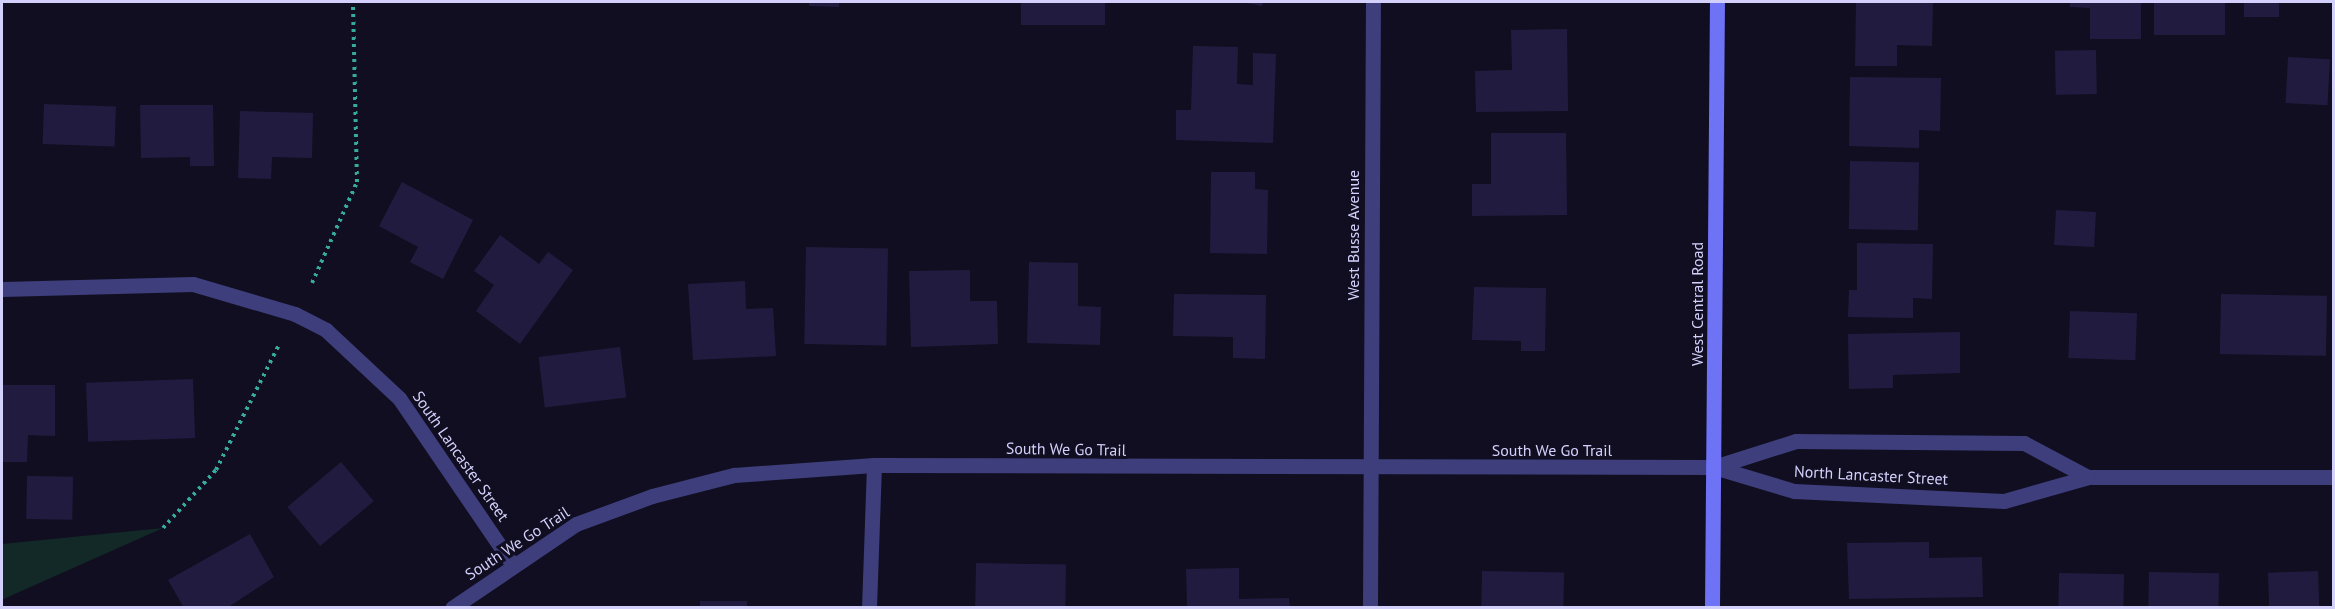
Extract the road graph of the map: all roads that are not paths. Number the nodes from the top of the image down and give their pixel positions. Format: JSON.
{"nodes":[{"id":1,"x":1373,"y":2,"type":"edge"},
{"id":2,"x":1718,"y":2,"type":"edge"},
{"id":3,"x":2,"y":289,"type":"edge"},
{"id":4,"x":874,"y":465,"type":"junction"},
{"id":5,"x":1714,"y":467,"type":"junction"},
{"id":6,"x":1370,"y":469,"type":"junction"},
{"id":7,"x":2088,"y":477,"type":"junction"},
{"id":8,"x":2334,"y":477,"type":"edge"},
{"id":9,"x":513,"y":565,"type":"junction"},
{"id":10,"x":452,"y":608,"type":"edge"},
{"id":11,"x":869,"y":608,"type":"edge"},
{"id":12,"x":1370,"y":608,"type":"edge"},
{"id":13,"x":1712,"y":608,"type":"edge"}],
"edges":[{"from":1,"to":6,"type":"street","name":"West Busse Avenue"},
{"from":2,"to":5,"type":"main road","name":"West Central Road"},
{"from":3,"to":9,"type":"street","name":"South Lancaster Street"},
{"from":4,"to":6,"type":"street","name":"South We Go Trail"},
{"from":4,"to":9,"type":"street","name":"South We Go Trail"},
{"from":4,"to":11,"type":"street"},
{"from":5,"to":6,"type":"street","name":"South We Go Trail"},
{"from":5,"to":7,"type":"street","name":"North Lancaster Street"},
{"from":5,"to":7,"type":"street","name":"North Lancaster Street"},
{"from":5,"to":13,"type":"main road","name":"West Central Road"},
{"from":6,"to":12,"type":"street","name":"West Busse Avenue"},
{"from":7,"to":8,"type":"street","name":"North Lancaster Street"},
{"from":9,"to":10,"type":"street","name":"South We Go Trail"}]}
